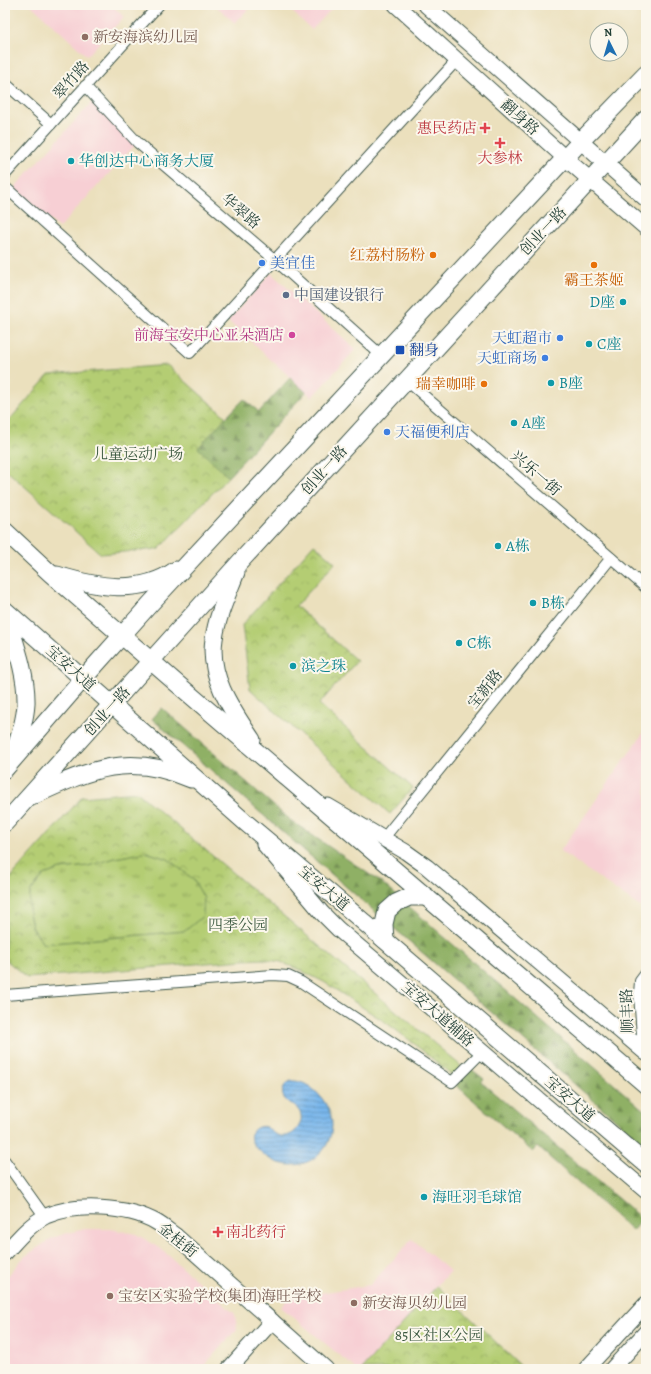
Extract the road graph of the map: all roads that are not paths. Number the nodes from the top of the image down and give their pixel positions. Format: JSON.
{"nodes":[{"id":1,"x":159,"y":5,"type":"edge"},
{"id":2,"x":396,"y":5,"type":"edge"},
{"id":3,"x":426,"y":5,"type":"edge"},
{"id":4,"x":457,"y":60,"type":"junction"},
{"id":5,"x":646,"y":74,"type":"edge"},
{"id":6,"x":5,"y":83,"type":"edge"},
{"id":7,"x":86,"y":86,"type":"junction"},
{"id":8,"x":645,"y":121,"type":"edge"},
{"id":9,"x":51,"y":124,"type":"junction"},
{"id":10,"x":581,"y":141,"type":"junction"},
{"id":11,"x":565,"y":158,"type":"junction"},
{"id":12,"x":605,"y":164,"type":"junction"},
{"id":13,"x":6,"y":171,"type":"edge"},
{"id":14,"x":590,"y":180,"type":"junction"},
{"id":15,"x":5,"y":187,"type":"edge"},
{"id":16,"x":646,"y":199,"type":"edge"},
{"id":17,"x":646,"y":228,"type":"edge"},
{"id":18,"x":275,"y":260,"type":"junction"},
{"id":19,"x":381,"y":355,"type":"junction"},
{"id":20,"x":406,"y":380,"type":"junction"},
{"id":21,"x":5,"y":531,"type":"edge"},
{"id":22,"x":194,"y":557,"type":"junction"},
{"id":23,"x":611,"y":558,"type":"junction"},
{"id":24,"x":239,"y":563,"type":"junction"},
{"id":25,"x":50,"y":573,"type":"junction"},
{"id":26,"x":646,"y":588,"type":"edge"},
{"id":27,"x":5,"y":611,"type":"edge"},
{"id":28,"x":122,"y":634,"type":"junction"},
{"id":29,"x":152,"y":661,"type":"junction"},
{"id":30,"x":83,"y":679,"type":"junction"},
{"id":31,"x":112,"y":705,"type":"junction"},
{"id":32,"x":264,"y":758,"type":"junction"},
{"id":33,"x":7,"y":766,"type":"edge"},
{"id":34,"x":202,"y":784,"type":"junction"},
{"id":35,"x":301,"y":788,"type":"junction"},
{"id":36,"x":27,"y":799,"type":"junction"},
{"id":37,"x":245,"y":822,"type":"junction"},
{"id":38,"x":5,"y":823,"type":"edge"},
{"id":39,"x":383,"y":839,"type":"junction"},
{"id":40,"x":427,"y":897,"type":"junction"},
{"id":41,"x":385,"y":940,"type":"junction"},
{"id":42,"x":646,"y":973,"type":"edge"},
{"id":43,"x":5,"y":995,"type":"edge"},
{"id":44,"x":482,"y":1052,"type":"junction"},
{"id":45,"x":645,"y":1052,"type":"edge"},
{"id":46,"x":646,"y":1085,"type":"edge"},
{"id":47,"x":5,"y":1161,"type":"edge"},
{"id":48,"x":646,"y":1164,"type":"edge"},
{"id":49,"x":646,"y":1191,"type":"edge"},
{"id":50,"x":45,"y":1217,"type":"junction"},
{"id":51,"x":5,"y":1253,"type":"edge"},
{"id":52,"x":646,"y":1304,"type":"edge"},
{"id":53,"x":272,"y":1321,"type":"junction"},
{"id":54,"x":646,"y":1332,"type":"edge"},
{"id":55,"x":229,"y":1369,"type":"edge"},
{"id":56,"x":326,"y":1369,"type":"edge"},
{"id":57,"x":586,"y":1369,"type":"edge"},
{"id":58,"x":612,"y":1369,"type":"edge"}],
"edges":[{"from":1,"to":7,"type":"street","name":"翠竹路"},
{"from":2,"to":4,"type":"main road","name":"翻身路"},
{"from":3,"to":10,"type":"main road","name":"翻身路"},
{"from":4,"to":11,"type":"main road","name":"翻身路"},
{"from":4,"to":18,"type":"street"},
{"from":5,"to":10,"type":"main road"},
{"from":6,"to":9,"type":"street"},
{"from":7,"to":9,"type":"street","name":"翠竹路"},
{"from":7,"to":18,"type":"street","name":"华翠路"},
{"from":8,"to":12,"type":"main road","name":"创业一路"},
{"from":9,"to":13,"type":"street","name":"翠竹路"},
{"from":10,"to":11,"type":"main road"},
{"from":10,"to":12,"type":"main road","name":"翻身路"},
{"from":11,"to":14,"type":"main road","name":"翻身路"},
{"from":11,"to":19,"type":"main road"},
{"from":12,"to":14,"type":"main road","name":"创业一路"},
{"from":12,"to":16,"type":"main road","name":"翻身路"},
{"from":14,"to":17,"type":"main road","name":"翻身路"},
{"from":14,"to":20,"type":"main road","name":"创业一路"},
{"from":15,"to":18,"type":"street"},
{"from":18,"to":19,"type":"street","name":"华翠路"},
{"from":19,"to":22,"type":"main road"},
{"from":20,"to":23,"type":"street","name":"兴乐一街"},
{"from":20,"to":24,"type":"main road","name":"创业一路"},
{"from":21,"to":25,"type":"main road"},
{"from":22,"to":25,"type":"main road"},
{"from":22,"to":28,"type":"main road"},
{"from":23,"to":26,"type":"street","name":"兴乐一街"},
{"from":23,"to":39,"type":"street","name":"宝新路"},
{"from":24,"to":29,"type":"main road","name":"创业一路"},
{"from":24,"to":32,"type":"main road"},
{"from":25,"to":28,"type":"main road"},
{"from":27,"to":30,"type":"main road","name":"宝安大道"},
{"from":27,"to":33,"type":"main road"},
{"from":28,"to":29,"type":"main road"},
{"from":28,"to":30,"type":"main road"},
{"from":29,"to":31,"type":"main road","name":"创业一路"},
{"from":29,"to":32,"type":"main road"},
{"from":30,"to":31,"type":"main road","name":"宝安大道"},
{"from":30,"to":33,"type":"main road"},
{"from":31,"to":34,"type":"main road","name":"宝安大道"},
{"from":31,"to":36,"type":"main road","name":"创业一路"},
{"from":32,"to":35,"type":"main road"},
{"from":34,"to":36,"type":"main road"},
{"from":34,"to":37,"type":"main road","name":"宝安大道"},
{"from":35,"to":39,"type":"main road"},
{"from":35,"to":40,"type":"main road"},
{"from":36,"to":38,"type":"main road","name":"创业一路"},
{"from":37,"to":41,"type":"main road","name":"宝安大道"},
{"from":37,"to":44,"type":"main road","name":"宝安大道辅路"},
{"from":39,"to":45,"type":"main road"},
{"from":40,"to":41,"type":"main road"},
{"from":40,"to":46,"type":"main road"},
{"from":41,"to":48,"type":"main road","name":"宝安大道"},
{"from":42,"to":45,"type":"street","name":"顺丰路"},
{"from":43,"to":44,"type":"street"},
{"from":44,"to":49,"type":"main road","name":"宝安大道辅路"},
{"from":47,"to":50,"type":"street"},
{"from":50,"to":51,"type":"main road","name":"金桂街"},
{"from":50,"to":53,"type":"main road","name":"金桂街"},
{"from":52,"to":57,"type":"main road"},
{"from":53,"to":55,"type":"main road"},
{"from":53,"to":56,"type":"main road","name":"金桂街"},
{"from":54,"to":58,"type":"main road"}]}
